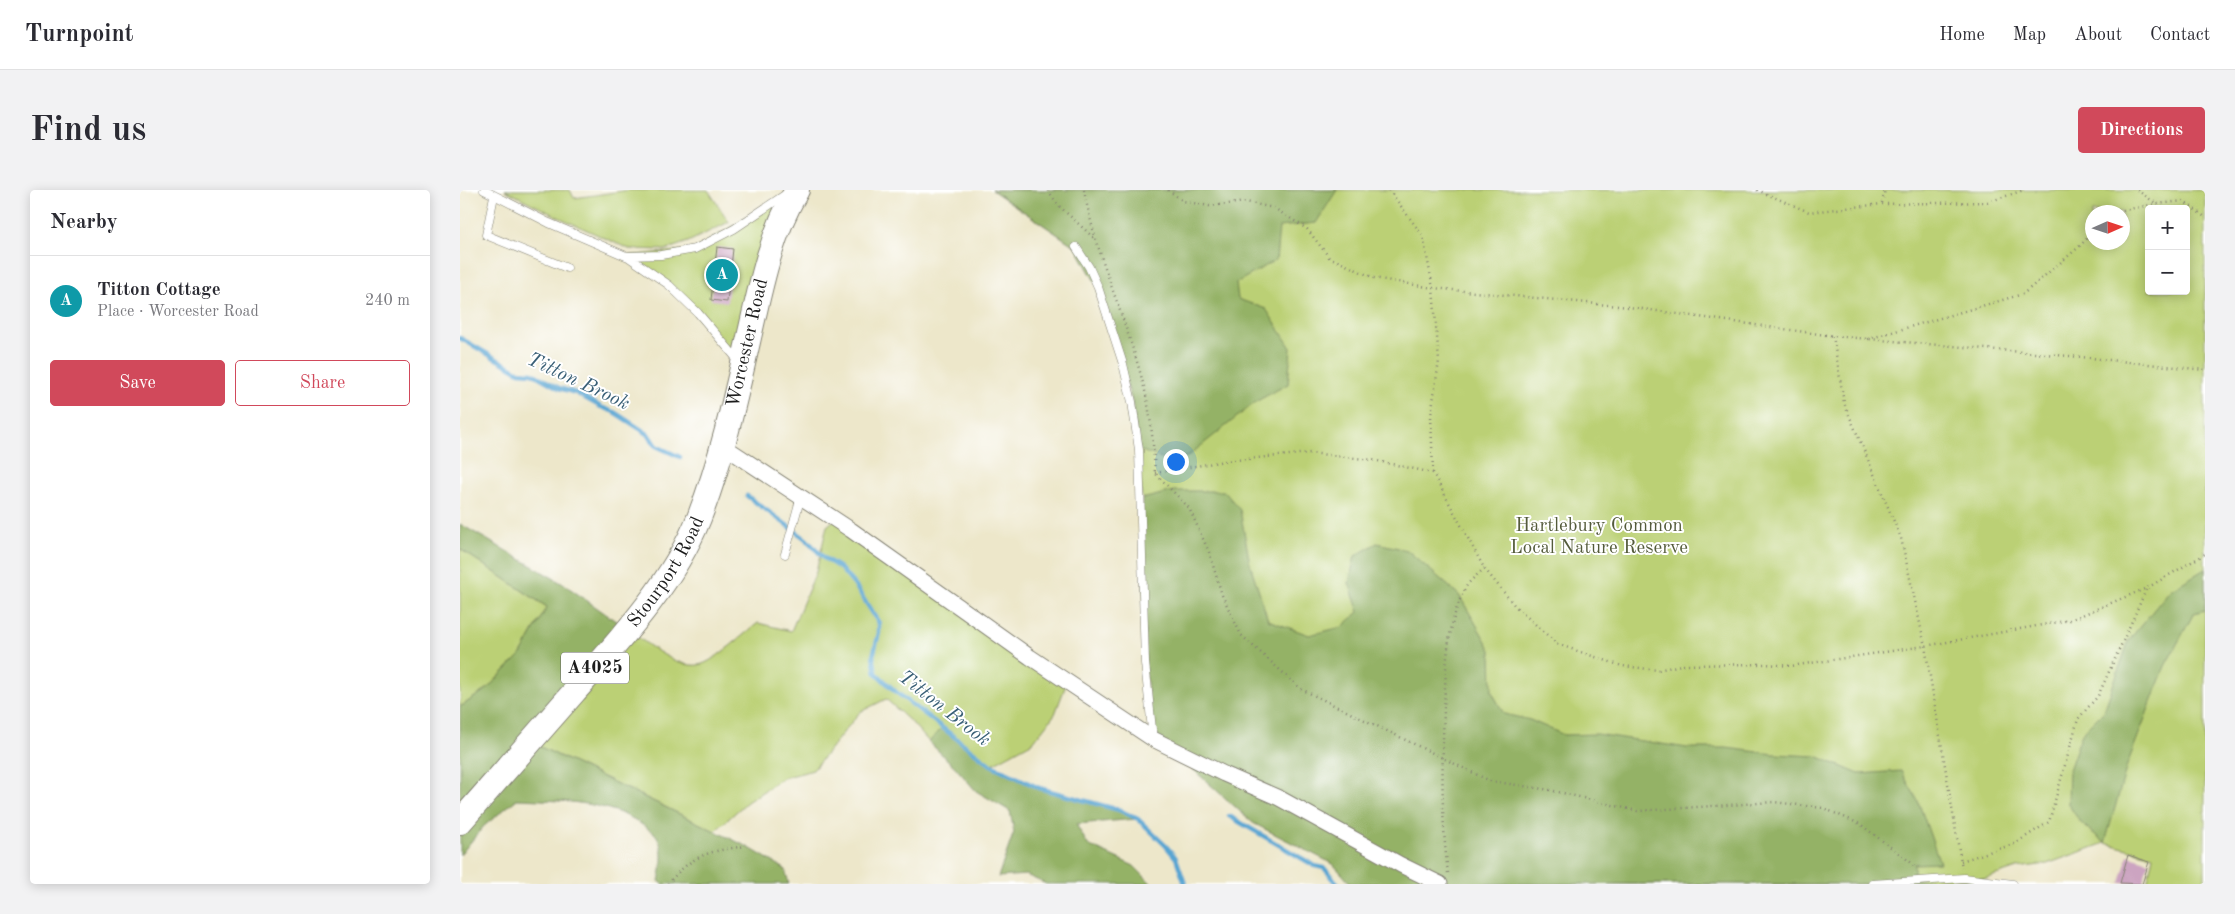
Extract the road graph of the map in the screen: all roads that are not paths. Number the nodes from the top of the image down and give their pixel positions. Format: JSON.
{"nodes":[{"id":1,"x":484,"y":190,"type":"edge"},
{"id":2,"x":792,"y":190,"type":"edge"},
{"id":3,"x":796,"y":190,"type":"edge"},
{"id":4,"x":494,"y":196,"type":"junction"},
{"id":5,"x":1076,"y":247,"type":"dead end"},
{"id":6,"x":626,"y":256,"type":"junction"},
{"id":7,"x":567,"y":268,"type":"dead end"},
{"id":8,"x":742,"y":366,"type":"junction"},
{"id":9,"x":720,"y":452,"type":"junction"},
{"id":10,"x":801,"y":496,"type":"junction"},
{"id":11,"x":706,"y":498,"type":"joint"},
{"id":12,"x":785,"y":554,"type":"dead end"},
{"id":13,"x":1153,"y":739,"type":"junction"},
{"id":14,"x":460,"y":822,"type":"edge"},
{"id":15,"x":1444,"y":881,"type":"edge"},
{"id":16,"x":1872,"y":884,"type":"edge"},
{"id":17,"x":2013,"y":884,"type":"edge"}],
"edges":[{"from":1,"to":4,"type":"lane"},
{"from":2,"to":6,"type":"lane"},
{"from":3,"to":8,"type":"main road","name":"Worcester Road","number":"A4025"},
{"from":4,"to":6,"type":"lane"},
{"from":4,"to":7,"type":"lane"},
{"from":5,"to":13,"type":"lane"},
{"from":6,"to":8,"type":"lane"},
{"from":8,"to":9,"type":"main road","name":"Worcester Road","number":"A4025"},
{"from":9,"to":10,"type":"street"},
{"from":9,"to":11,"type":"main road","name":"Worcester Road","number":"A4025"},
{"from":10,"to":12,"type":"lane"},
{"from":10,"to":13,"type":"street"},
{"from":11,"to":14,"type":"main road","name":"Stourport Road","number":"A4025"},
{"from":13,"to":15,"type":"street"},
{"from":16,"to":17,"type":"lane"}]}
